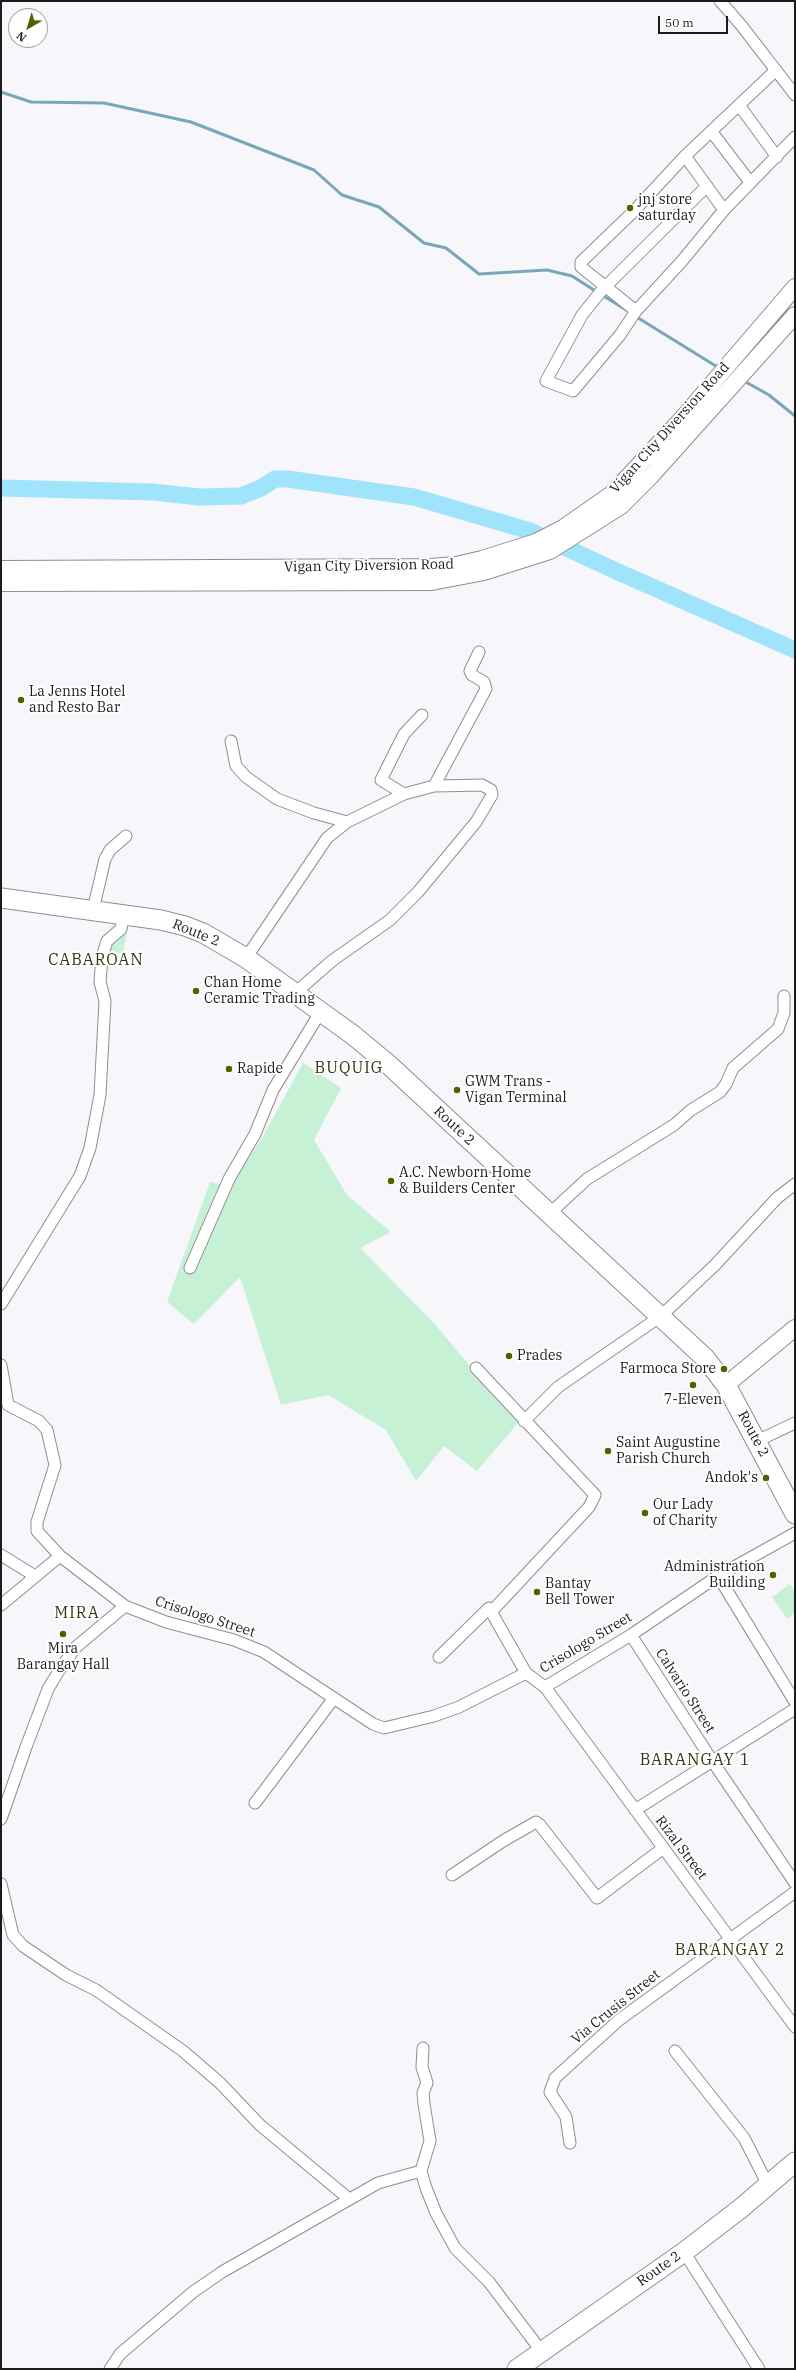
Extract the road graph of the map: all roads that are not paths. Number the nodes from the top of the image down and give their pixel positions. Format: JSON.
{"nodes":[{"id":1,"x":720,"y":1,"type":"edge"},
{"id":2,"x":776,"y":70,"type":"junction"},
{"id":3,"x":795,"y":95,"type":"edge"},
{"id":4,"x":738,"y":105,"type":"junction"},
{"id":5,"x":711,"y":131,"type":"junction"},
{"id":6,"x":795,"y":138,"type":"edge"},
{"id":7,"x":685,"y":156,"type":"junction"},
{"id":8,"x":777,"y":157,"type":"junction"},
{"id":9,"x":750,"y":182,"type":"junction"},
{"id":10,"x":706,"y":186,"type":"junction"},
{"id":11,"x":724,"y":210,"type":"junction"},
{"id":12,"x":795,"y":287,"type":"edge"},
{"id":13,"x":603,"y":288,"type":"junction"},
{"id":14,"x":636,"y":312,"type":"junction"},
{"id":15,"x":795,"y":315,"type":"edge"},
{"id":16,"x":1,"y":569,"type":"edge"},
{"id":17,"x":1,"y":583,"type":"edge"},
{"id":18,"x":479,"y":652,"type":"dead end"},
{"id":19,"x":422,"y":715,"type":"dead end"},
{"id":20,"x":231,"y":742,"type":"dead end"},
{"id":21,"x":434,"y":786,"type":"junction"},
{"id":22,"x":404,"y":794,"type":"junction"},
{"id":23,"x":347,"y":822,"type":"junction"},
{"id":24,"x":126,"y":836,"type":"dead end"},
{"id":25,"x":1,"y":898,"type":"edge"},
{"id":26,"x":93,"y":910,"type":"junction"},
{"id":27,"x":124,"y":914,"type":"junction"},
{"id":28,"x":246,"y":958,"type":"junction"},
{"id":29,"x":295,"y":993,"type":"junction"},
{"id":30,"x":784,"y":996,"type":"dead end"},
{"id":31,"x":321,"y":1011,"type":"junction"},
{"id":32,"x":795,"y":1184,"type":"edge"},
{"id":33,"x":549,"y":1214,"type":"junction"},
{"id":34,"x":190,"y":1268,"type":"dead end"},
{"id":35,"x":1,"y":1304,"type":"edge"},
{"id":36,"x":660,"y":1316,"type":"junction"},
{"id":37,"x":795,"y":1328,"type":"edge"},
{"id":38,"x":1,"y":1366,"type":"edge"},
{"id":39,"x":476,"y":1368,"type":"dead end"},
{"id":40,"x":726,"y":1385,"type":"junction"},
{"id":41,"x":524,"y":1421,"type":"junction"},
{"id":42,"x":795,"y":1423,"type":"edge"},
{"id":43,"x":757,"y":1441,"type":"junction"},
{"id":44,"x":795,"y":1514,"type":"edge"},
{"id":45,"x":795,"y":1533,"type":"edge"},
{"id":46,"x":1,"y":1555,"type":"edge"},
{"id":47,"x":60,"y":1556,"type":"junction"},
{"id":48,"x":35,"y":1576,"type":"junction"},
{"id":49,"x":718,"y":1576,"type":"junction"},
{"id":50,"x":1,"y":1605,"type":"edge"},
{"id":51,"x":125,"y":1606,"type":"junction"},
{"id":52,"x":491,"y":1610,"type":"junction"},
{"id":53,"x":630,"y":1635,"type":"junction"},
{"id":54,"x":439,"y":1657,"type":"dead end"},
{"id":55,"x":526,"y":1673,"type":"junction"},
{"id":56,"x":544,"y":1687,"type":"junction"},
{"id":57,"x":334,"y":1698,"type":"junction"},
{"id":58,"x":795,"y":1702,"type":"edge"},
{"id":59,"x":795,"y":1710,"type":"edge"},
{"id":60,"x":713,"y":1762,"type":"junction"},
{"id":61,"x":255,"y":1803,"type":"dead end"},
{"id":62,"x":635,"y":1810,"type":"junction"},
{"id":63,"x":1,"y":1819,"type":"edge"},
{"id":64,"x":662,"y":1849,"type":"junction"},
{"id":65,"x":452,"y":1875,"type":"dead end"},
{"id":66,"x":795,"y":1883,"type":"edge"},
{"id":67,"x":1,"y":1884,"type":"edge"},
{"id":68,"x":795,"y":1892,"type":"edge"},
{"id":69,"x":730,"y":1938,"type":"junction"},
{"id":70,"x":795,"y":2027,"type":"edge"},
{"id":71,"x":423,"y":2048,"type":"dead end"},
{"id":72,"x":675,"y":2050,"type":"dead end"},
{"id":73,"x":570,"y":2143,"type":"dead end"},
{"id":74,"x":795,"y":2162,"type":"edge"},
{"id":75,"x":421,"y":2171,"type":"junction"},
{"id":76,"x":768,"y":2185,"type":"junction"},
{"id":77,"x":349,"y":2199,"type":"junction"},
{"id":78,"x":684,"y":2252,"type":"junction"},
{"id":79,"x":542,"y":2352,"type":"junction"},
{"id":80,"x":110,"y":2369,"type":"edge"},
{"id":81,"x":517,"y":2369,"type":"edge"},
{"id":82,"x":759,"y":2369,"type":"edge"}],
"edges":[{"from":1,"to":2,"type":"street"},
{"from":2,"to":3,"type":"street"},
{"from":2,"to":4,"type":"street"},
{"from":4,"to":5,"type":"street"},
{"from":4,"to":8,"type":"street"},
{"from":5,"to":7,"type":"street"},
{"from":5,"to":9,"type":"street"},
{"from":6,"to":8,"type":"street"},
{"from":7,"to":10,"type":"street"},
{"from":7,"to":13,"type":"street"},
{"from":8,"to":9,"type":"street"},
{"from":9,"to":11,"type":"street"},
{"from":10,"to":11,"type":"street"},
{"from":10,"to":13,"type":"street"},
{"from":11,"to":14,"type":"street"},
{"from":12,"to":16,"type":"main road","name":"Vigan City Diversion Road"},
{"from":13,"to":14,"type":"street"},
{"from":13,"to":14,"type":"street"},
{"from":15,"to":17,"type":"main road","name":"Vigan City Diversion Road"},
{"from":18,"to":21,"type":"street"},
{"from":19,"to":22,"type":"street"},
{"from":20,"to":23,"type":"street"},
{"from":21,"to":22,"type":"street"},
{"from":21,"to":29,"type":"street"},
{"from":22,"to":23,"type":"street"},
{"from":23,"to":28,"type":"street"},
{"from":24,"to":26,"type":"street"},
{"from":25,"to":26,"type":"highway","name":"Route 2"},
{"from":26,"to":27,"type":"highway","name":"Route 2"},
{"from":27,"to":28,"type":"highway","name":"Route 2"},
{"from":27,"to":35,"type":"street"},
{"from":28,"to":29,"type":"highway","name":"Route 2"},
{"from":29,"to":31,"type":"highway","name":"Route 2"},
{"from":30,"to":33,"type":"street"},
{"from":31,"to":33,"type":"highway","name":"Route 2"},
{"from":31,"to":34,"type":"street"},
{"from":32,"to":36,"type":"street"},
{"from":33,"to":36,"type":"highway","name":"Route 2"},
{"from":36,"to":40,"type":"highway","name":"Route 2"},
{"from":36,"to":41,"type":"street"},
{"from":37,"to":40,"type":"main road"},
{"from":38,"to":47,"type":"street","name":"Crisologo Street"},
{"from":39,"to":41,"type":"street"},
{"from":40,"to":43,"type":"highway","name":"Route 2"},
{"from":41,"to":52,"type":"street"},
{"from":42,"to":43,"type":"street"},
{"from":43,"to":44,"type":"highway","name":"Route 2"},
{"from":45,"to":49,"type":"street","name":"Crisologo Street"},
{"from":46,"to":48,"type":"street"},
{"from":47,"to":48,"type":"street"},
{"from":47,"to":51,"type":"street","name":"Crisologo Street"},
{"from":48,"to":50,"type":"street"},
{"from":49,"to":53,"type":"street","name":"Crisologo Street"},
{"from":49,"to":58,"type":"street"},
{"from":51,"to":57,"type":"street","name":"Crisologo Street"},
{"from":51,"to":63,"type":"street"},
{"from":52,"to":54,"type":"street"},
{"from":52,"to":55,"type":"street"},
{"from":53,"to":56,"type":"street","name":"Crisologo Street"},
{"from":53,"to":60,"type":"street","name":"Calvario Street"},
{"from":55,"to":56,"type":"street","name":"Crisologo Street"},
{"from":55,"to":57,"type":"street","name":"Crisologo Street"},
{"from":56,"to":62,"type":"street","name":"Rizal Street"},
{"from":57,"to":61,"type":"street"},
{"from":59,"to":60,"type":"street"},
{"from":60,"to":62,"type":"street"},
{"from":60,"to":66,"type":"street","name":"Calvario Street"},
{"from":62,"to":64,"type":"street","name":"Rizal Street"},
{"from":64,"to":65,"type":"street"},
{"from":64,"to":69,"type":"street","name":"Rizal Street"},
{"from":67,"to":77,"type":"street"},
{"from":68,"to":69,"type":"street","name":"Via Crusis Street"},
{"from":69,"to":70,"type":"street","name":"Rizal Street"},
{"from":69,"to":73,"type":"street","name":"Via Crusis Street"},
{"from":71,"to":75,"type":"street"},
{"from":72,"to":76,"type":"street"},
{"from":74,"to":76,"type":"highway","name":"Route 2"},
{"from":75,"to":77,"type":"street"},
{"from":75,"to":79,"type":"street"},
{"from":76,"to":78,"type":"highway","name":"Route 2"},
{"from":77,"to":80,"type":"street"},
{"from":78,"to":79,"type":"highway","name":"Route 2"},
{"from":78,"to":82,"type":"street"},
{"from":79,"to":81,"type":"highway","name":"Route 2"}]}
